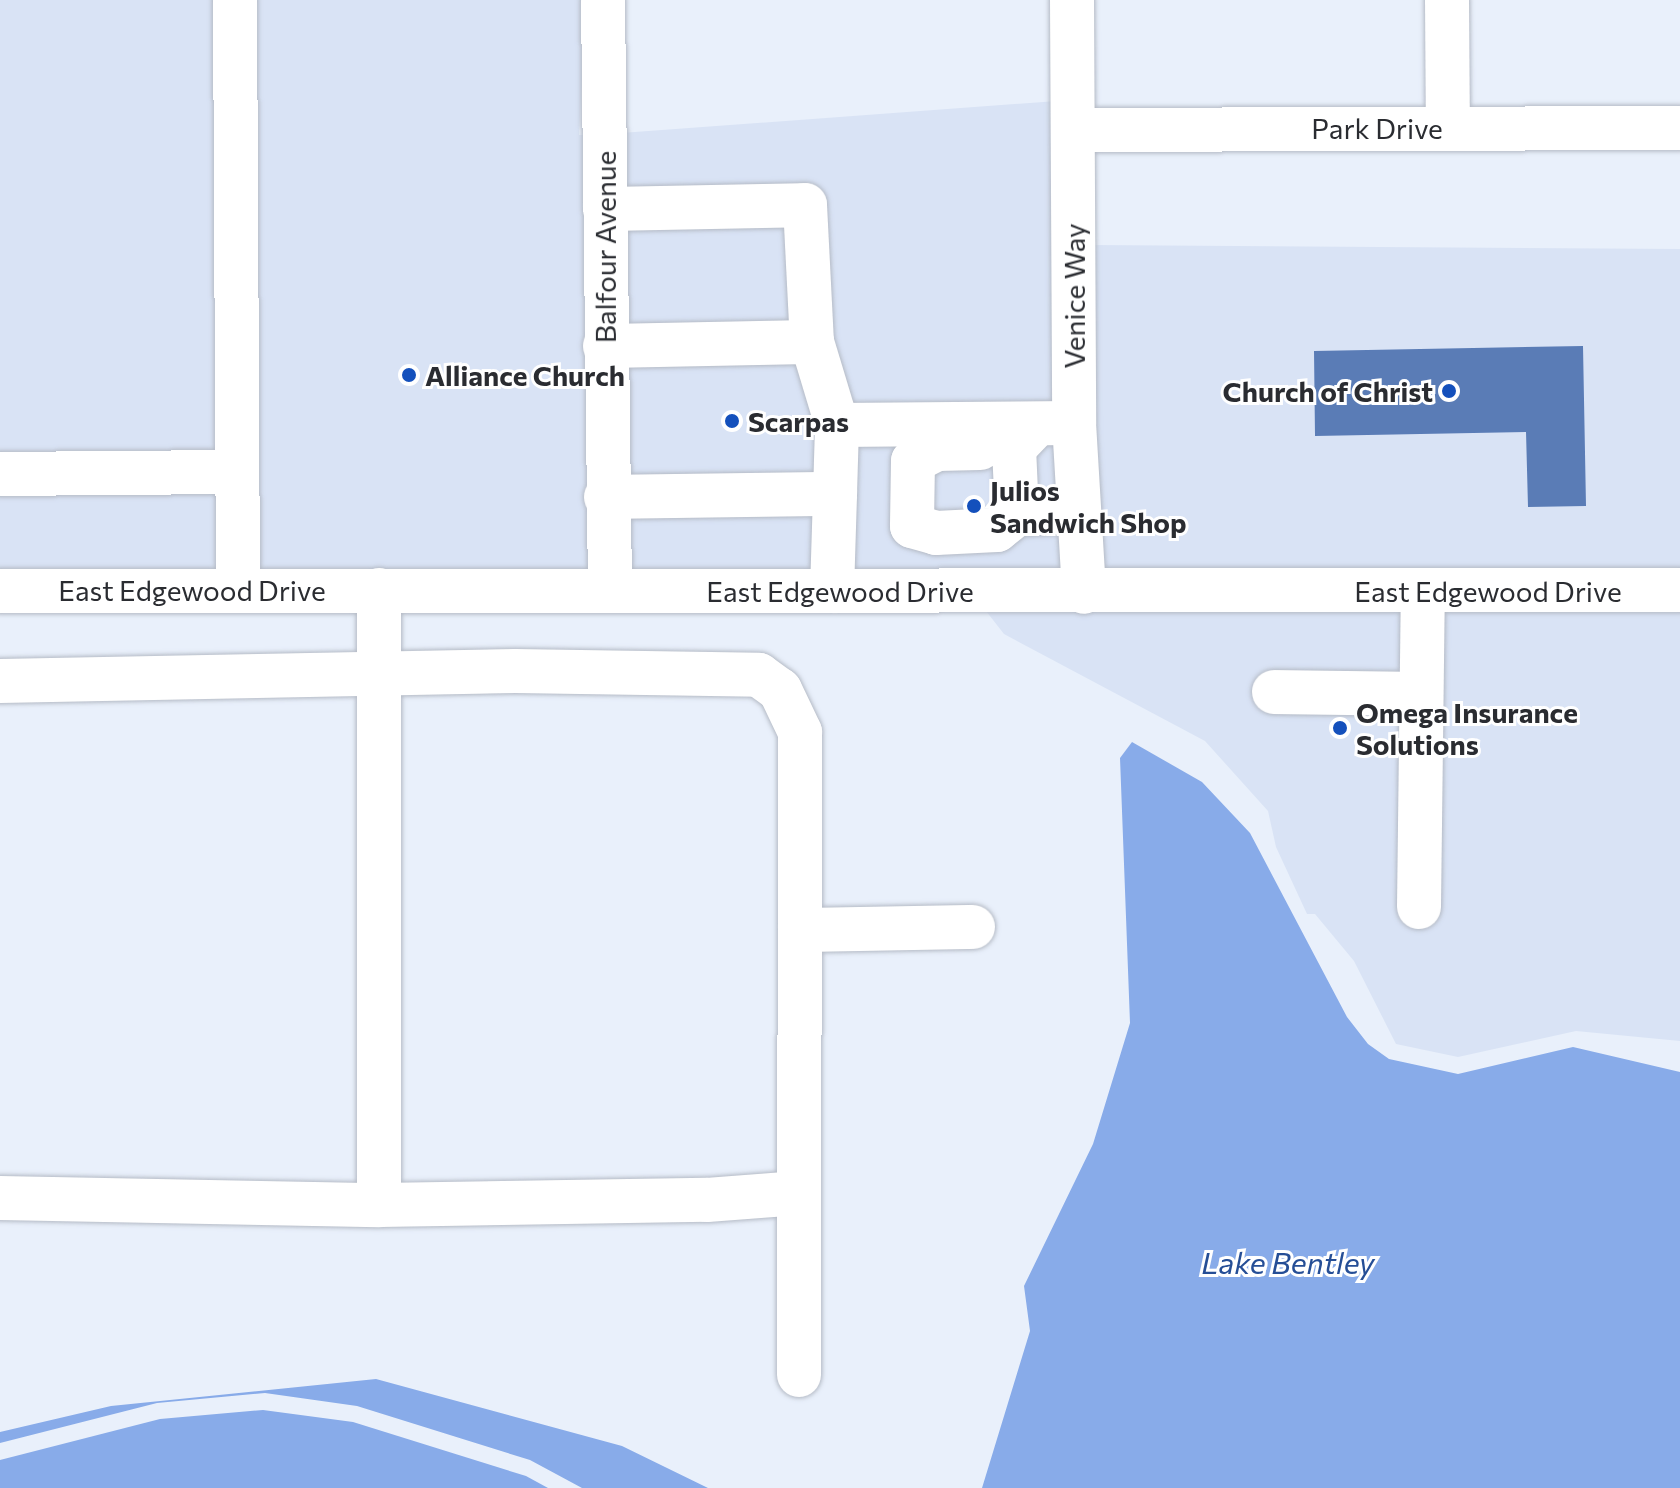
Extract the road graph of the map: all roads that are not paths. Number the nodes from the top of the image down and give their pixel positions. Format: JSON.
{"nodes":[{"id":1,"x":235,"y":0,"type":"edge"},
{"id":2,"x":603,"y":0,"type":"edge"},
{"id":3,"x":1072,"y":0,"type":"edge"},
{"id":4,"x":1447,"y":0,"type":"edge"},
{"id":5,"x":1448,"y":128,"type":"junction"},
{"id":6,"x":1680,"y":128,"type":"edge"},
{"id":7,"x":1074,"y":130,"type":"junction"},
{"id":8,"x":605,"y":209,"type":"junction"},
{"id":9,"x":812,"y":342,"type":"junction"},
{"id":10,"x":605,"y":346,"type":"junction"},
{"id":11,"x":837,"y":425,"type":"junction"},
{"id":12,"x":1041,"y":432,"type":"junction"},
{"id":13,"x":237,"y":472,"type":"junction"},
{"id":14,"x":0,"y":474,"type":"edge"},
{"id":15,"x":835,"y":494,"type":"junction"},
{"id":16,"x":606,"y":497,"type":"junction"},
{"id":17,"x":1078,"y":511,"type":"junction"},
{"id":18,"x":1017,"y":514,"type":"junction"},
{"id":19,"x":912,"y":526,"type":"junction"},
{"id":20,"x":238,"y":589,"type":"junction"},
{"id":21,"x":379,"y":590,"type":"junction"},
{"id":22,"x":610,"y":590,"type":"junction"},
{"id":23,"x":1680,"y":590,"type":"edge"},
{"id":24,"x":0,"y":591,"type":"edge"},
{"id":25,"x":832,"y":591,"type":"junction"},
{"id":26,"x":909,"y":591,"type":"junction"},
{"id":27,"x":1423,"y":591,"type":"junction"},
{"id":28,"x":1084,"y":592,"type":"junction"},
{"id":29,"x":378,"y":676,"type":"junction"},
{"id":30,"x":0,"y":681,"type":"edge"},
{"id":31,"x":1274,"y":692,"type":"dead end"},
{"id":32,"x":1421,"y":694,"type":"junction"},
{"id":33,"x":1419,"y":907,"type":"dead end"},
{"id":34,"x":973,"y":927,"type":"dead end"},
{"id":35,"x":800,"y":930,"type":"junction"},
{"id":36,"x":799,"y":1193,"type":"junction"},
{"id":37,"x":0,"y":1198,"type":"edge"},
{"id":38,"x":379,"y":1205,"type":"junction"},
{"id":39,"x":799,"y":1375,"type":"dead end"}],
"edges":[{"from":1,"to":13,"type":"street"},
{"from":2,"to":8,"type":"street","name":"Balfour Avenue"},
{"from":3,"to":7,"type":"street","name":"Venice Way"},
{"from":4,"to":5,"type":"street"},
{"from":5,"to":6,"type":"street","name":"Park Drive"},
{"from":5,"to":7,"type":"street","name":"Park Drive"},
{"from":7,"to":12,"type":"street","name":"Venice Way"},
{"from":8,"to":9,"type":"street"},
{"from":8,"to":10,"type":"street","name":"Balfour Avenue"},
{"from":9,"to":10,"type":"street"},
{"from":9,"to":11,"type":"street"},
{"from":10,"to":16,"type":"street","name":"Balfour Avenue"},
{"from":11,"to":12,"type":"street"},
{"from":11,"to":15,"type":"street"},
{"from":12,"to":17,"type":"street","name":"Venice Way"},
{"from":12,"to":18,"type":"street"},
{"from":12,"to":19,"type":"street"},
{"from":13,"to":14,"type":"street"},
{"from":13,"to":20,"type":"street"},
{"from":15,"to":16,"type":"street"},
{"from":15,"to":25,"type":"street"},
{"from":16,"to":22,"type":"street","name":"Balfour Avenue"},
{"from":17,"to":18,"type":"street"},
{"from":17,"to":28,"type":"street","name":"Venice Way"},
{"from":18,"to":19,"type":"street"},
{"from":19,"to":26,"type":"street"},
{"from":20,"to":21,"type":"street","name":"East Edgewood Drive"},
{"from":20,"to":24,"type":"street","name":"East Edgewood Drive"},
{"from":21,"to":22,"type":"street","name":"East Edgewood Drive"},
{"from":21,"to":29,"type":"street"},
{"from":22,"to":25,"type":"street","name":"East Edgewood Drive"},
{"from":23,"to":27,"type":"street","name":"East Edgewood Drive"},
{"from":25,"to":26,"type":"street","name":"East Edgewood Drive"},
{"from":26,"to":28,"type":"street","name":"East Edgewood Drive"},
{"from":27,"to":28,"type":"street","name":"East Edgewood Drive"},
{"from":27,"to":32,"type":"street"},
{"from":29,"to":30,"type":"street"},
{"from":29,"to":35,"type":"street"},
{"from":29,"to":38,"type":"street"},
{"from":31,"to":32,"type":"street"},
{"from":32,"to":33,"type":"street"},
{"from":34,"to":35,"type":"street"},
{"from":35,"to":36,"type":"street"},
{"from":36,"to":38,"type":"street"},
{"from":36,"to":39,"type":"street"},
{"from":37,"to":38,"type":"street"}]}
